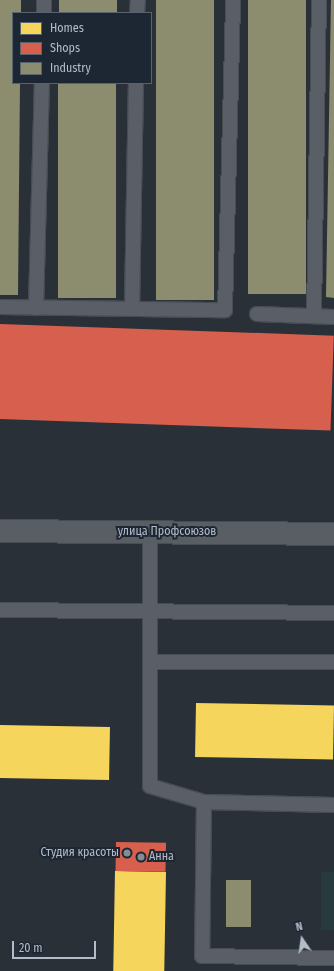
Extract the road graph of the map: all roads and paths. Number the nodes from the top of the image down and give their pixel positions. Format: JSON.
{"nodes":[{"id":1,"x":44,"y":0,"type":"edge"},
{"id":2,"x":138,"y":0,"type":"edge"},
{"id":3,"x":234,"y":0,"type":"edge"},
{"id":4,"x":319,"y":0,"type":"edge"},
{"id":5,"x":44,"y":12,"type":"edge"},
{"id":6,"x":137,"y":12,"type":"edge"},
{"id":7,"x":42,"y":84,"type":"edge"},
{"id":8,"x":136,"y":84,"type":"edge"},
{"id":9,"x":0,"y":308,"type":"edge"},
{"id":10,"x":36,"y":308,"type":"junction"},
{"id":11,"x":132,"y":309,"type":"junction"},
{"id":12,"x":257,"y":314,"type":"dead end"},
{"id":13,"x":314,"y":316,"type":"junction"},
{"id":14,"x":334,"y":317,"type":"edge"},
{"id":15,"x":0,"y":531,"type":"edge"},
{"id":16,"x":150,"y":532,"type":"junction"},
{"id":17,"x":334,"y":534,"type":"edge"},
{"id":18,"x":0,"y":610,"type":"edge"},
{"id":19,"x":150,"y":612,"type":"junction"},
{"id":20,"x":334,"y":613,"type":"edge"},
{"id":21,"x":151,"y":662,"type":"junction"},
{"id":22,"x":334,"y":662,"type":"edge"},
{"id":23,"x":204,"y":802,"type":"junction"},
{"id":24,"x":334,"y":805,"type":"edge"},
{"id":25,"x":334,"y":958,"type":"edge"}],
"edges":[{"from":1,"to":5,"type":"lane"},
{"from":2,"to":6,"type":"lane"},
{"from":3,"to":11,"type":"lane"},
{"from":4,"to":13,"type":"lane"},
{"from":7,"to":10,"type":"lane"},
{"from":8,"to":11,"type":"lane"},
{"from":9,"to":10,"type":"lane"},
{"from":10,"to":11,"type":"lane"},
{"from":12,"to":13,"type":"lane"},
{"from":13,"to":14,"type":"lane"},
{"from":15,"to":16,"type":"main road","name":"улица Профсоюзов"},
{"from":16,"to":17,"type":"main road","name":"улица Профсоюзов"},
{"from":16,"to":19,"type":"lane"},
{"from":18,"to":19,"type":"lane"},
{"from":19,"to":20,"type":"lane"},
{"from":19,"to":21,"type":"lane"},
{"from":21,"to":22,"type":"lane"},
{"from":21,"to":23,"type":"lane"},
{"from":23,"to":24,"type":"lane"},
{"from":23,"to":25,"type":"lane"}]}
